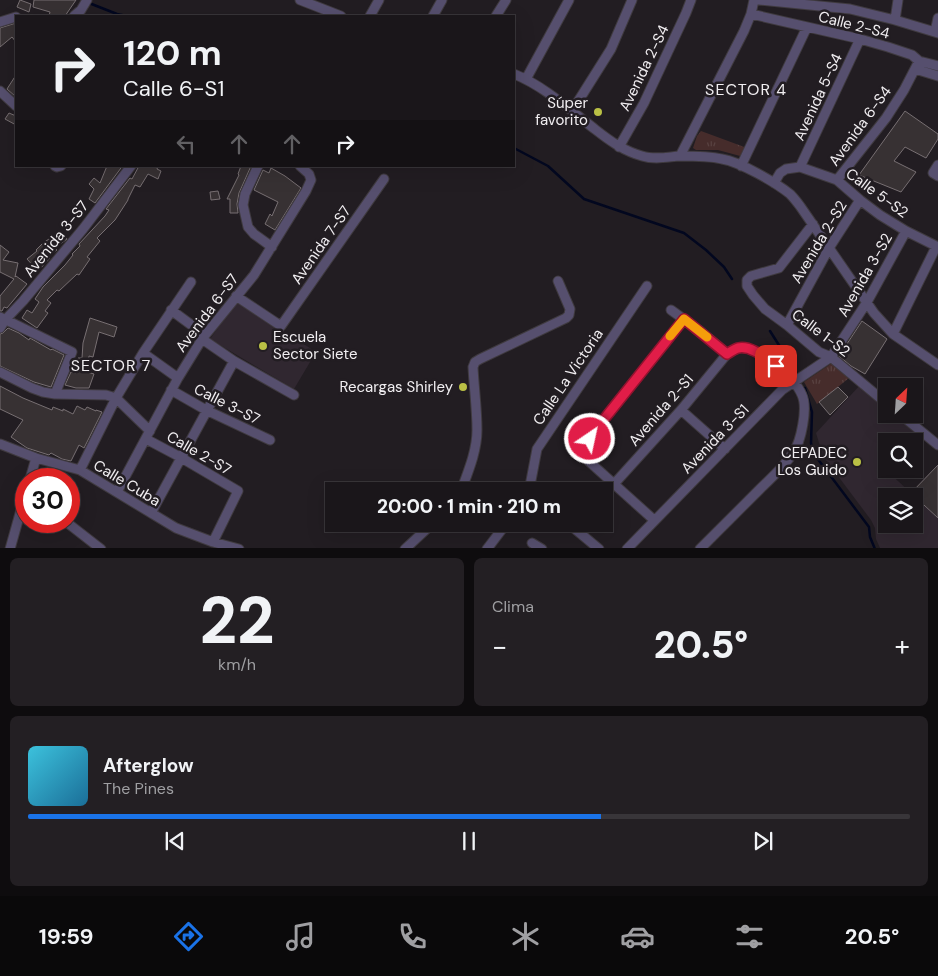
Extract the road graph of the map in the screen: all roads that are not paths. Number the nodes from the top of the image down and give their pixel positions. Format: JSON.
{"nodes":[{"id":1,"x":87,"y":0,"type":"edge"},
{"id":2,"x":300,"y":0,"type":"edge"},
{"id":3,"x":379,"y":0,"type":"edge"},
{"id":4,"x":442,"y":0,"type":"edge"},
{"id":5,"x":506,"y":0,"type":"edge"},
{"id":6,"x":569,"y":0,"type":"edge"},
{"id":7,"x":632,"y":0,"type":"edge"},
{"id":8,"x":691,"y":0,"type":"edge"},
{"id":9,"x":754,"y":0,"type":"edge"},
{"id":10,"x":759,"y":0,"type":"edge"},
{"id":11,"x":898,"y":0,"type":"edge"},
{"id":12,"x":804,"y":2,"type":"edge"},
{"id":13,"x":315,"y":3,"type":"edge"},
{"id":14,"x":850,"y":5,"type":"edge"},
{"id":15,"x":751,"y":14,"type":"junction"},
{"id":16,"x":75,"y":15,"type":"edge"},
{"id":17,"x":339,"y":15,"type":"edge"},
{"id":18,"x":371,"y":15,"type":"edge"},
{"id":19,"x":434,"y":15,"type":"edge"},
{"id":20,"x":497,"y":15,"type":"edge"},
{"id":21,"x":0,"y":18,"type":"edge"},
{"id":22,"x":13,"y":18,"type":"edge"},
{"id":23,"x":938,"y":18,"type":"edge"},
{"id":24,"x":895,"y":20,"type":"junction"},
{"id":25,"x":0,"y":22,"type":"edge"},
{"id":26,"x":807,"y":27,"type":"junction"},
{"id":27,"x":936,"y":33,"type":"edge"},
{"id":28,"x":860,"y":39,"type":"junction"},
{"id":29,"x":917,"y":65,"type":"junction"},
{"id":30,"x":938,"y":66,"type":"edge"},
{"id":31,"x":515,"y":74,"type":"edge"},
{"id":32,"x":938,"y":76,"type":"edge"},
{"id":33,"x":526,"y":78,"type":"junction"},
{"id":34,"x":0,"y":91,"type":"edge"},
{"id":35,"x":15,"y":105,"type":"edge"},
{"id":36,"x":572,"y":111,"type":"junction"},
{"id":37,"x":619,"y":147,"type":"junction"},
{"id":38,"x":680,"y":156,"type":"junction"},
{"id":39,"x":938,"y":164,"type":"edge"},
{"id":40,"x":741,"y":166,"type":"junction"},
{"id":41,"x":130,"y":167,"type":"edge"},
{"id":42,"x":258,"y":167,"type":"edge"},
{"id":43,"x":301,"y":167,"type":"edge"},
{"id":44,"x":800,"y":167,"type":"junction"},
{"id":45,"x":935,"y":174,"type":"edge"},
{"id":46,"x":384,"y":179,"type":"dead end"},
{"id":47,"x":837,"y":180,"type":"junction"},
{"id":48,"x":774,"y":183,"type":"junction"},
{"id":49,"x":860,"y":200,"type":"junction"},
{"id":50,"x":813,"y":224,"type":"junction"},
{"id":51,"x":906,"y":231,"type":"junction"},
{"id":52,"x":272,"y":247,"type":"junction"},
{"id":53,"x":937,"y":247,"type":"edge"},
{"id":54,"x":829,"y":248,"type":"junction"},
{"id":55,"x":558,"y":281,"type":"dead end"},
{"id":56,"x":191,"y":282,"type":"dead end"},
{"id":57,"x":647,"y":286,"type":"dead end"},
{"id":58,"x":236,"y":296,"type":"junction"},
{"id":59,"x":867,"y":302,"type":"junction"},
{"id":60,"x":171,"y":310,"type":"junction"},
{"id":61,"x":670,"y":310,"type":"dead end"},
{"id":62,"x":684,"y":319,"type":"junction"},
{"id":63,"x":2,"y":322,"type":"edge"},
{"id":64,"x":787,"y":325,"type":"junction"},
{"id":65,"x":893,"y":334,"type":"junction"},
{"id":66,"x":203,"y":337,"type":"junction"},
{"id":67,"x":143,"y":353,"type":"junction"},
{"id":68,"x":727,"y":354,"type":"junction"},
{"id":69,"x":832,"y":358,"type":"junction"},
{"id":70,"x":234,"y":361,"type":"junction"},
{"id":71,"x":938,"y":364,"type":"edge"},
{"id":72,"x":0,"y":372,"type":"edge"},
{"id":73,"x":178,"y":378,"type":"junction"},
{"id":74,"x":795,"y":382,"type":"junction"},
{"id":75,"x":171,"y":390,"type":"junction"},
{"id":76,"x":55,"y":394,"type":"junction"},
{"id":77,"x":294,"y":395,"type":"dead end"},
{"id":78,"x":878,"y":396,"type":"edge"},
{"id":79,"x":116,"y":398,"type":"junction"},
{"id":80,"x":206,"y":410,"type":"junction"},
{"id":81,"x":681,"y":410,"type":"junction"},
{"id":82,"x":911,"y":423,"type":"edge"},
{"id":83,"x":148,"y":435,"type":"junction"},
{"id":84,"x":270,"y":440,"type":"dead end"},
{"id":85,"x":0,"y":444,"type":"edge"},
{"id":86,"x":938,"y":445,"type":"edge"},
{"id":87,"x":725,"y":449,"type":"junction"},
{"id":88,"x":180,"y":457,"type":"junction"},
{"id":89,"x":36,"y":458,"type":"junction"},
{"id":90,"x":33,"y":468,"type":"edge"},
{"id":91,"x":73,"y":468,"type":"edge"},
{"id":92,"x":80,"y":470,"type":"joint"},
{"id":93,"x":465,"y":482,"type":"edge"},
{"id":94,"x":531,"y":482,"type":"edge"},
{"id":95,"x":614,"y":484,"type":"junction"},
{"id":96,"x":117,"y":492,"type":"junction"},
{"id":97,"x":150,"y":513,"type":"junction"},
{"id":98,"x":654,"y":520,"type":"junction"},
{"id":99,"x":15,"y":530,"type":"edge"},
{"id":100,"x":80,"y":532,"type":"edge"},
{"id":101,"x":423,"y":532,"type":"edge"},
{"id":102,"x":500,"y":532,"type":"edge"},
{"id":103,"x":579,"y":532,"type":"edge"},
{"id":104,"x":213,"y":542,"type":"junction"},
{"id":105,"x":532,"y":543,"type":"dead end"},
{"id":106,"x":10,"y":548,"type":"edge"},
{"id":107,"x":101,"y":548,"type":"edge"},
{"id":108,"x":237,"y":548,"type":"edge"},
{"id":109,"x":404,"y":548,"type":"edge"},
{"id":110,"x":487,"y":548,"type":"edge"},
{"id":111,"x":542,"y":548,"type":"edge"},
{"id":112,"x":599,"y":548,"type":"edge"},
{"id":113,"x":627,"y":548,"type":"edge"},
{"id":114,"x":700,"y":548,"type":"edge"}],
"edges":[{"from":1,"to":16,"type":"street"},
{"from":2,"to":13,"type":"street"},
{"from":3,"to":18,"type":"street"},
{"from":4,"to":19,"type":"street"},
{"from":5,"to":20,"type":"street"},
{"from":6,"to":33,"type":"street"},
{"from":7,"to":36,"type":"street"},
{"from":8,"to":37,"type":"street","name":"Avenida 2-S4"},
{"from":9,"to":15,"type":"street"},
{"from":10,"to":12,"type":"street"},
{"from":11,"to":24,"type":"street"},
{"from":12,"to":14,"type":"street"},
{"from":13,"to":17,"type":"street"},
{"from":14,"to":24,"type":"street"},
{"from":15,"to":26,"type":"street","name":"Calle 2-S4"},
{"from":15,"to":38,"type":"street"},
{"from":21,"to":22,"type":"street"},
{"from":22,"to":25,"type":"street"},
{"from":23,"to":27,"type":"street"},
{"from":24,"to":27,"type":"street"},
{"from":26,"to":28,"type":"street","name":"Calle 2-S4"},
{"from":26,"to":40,"type":"street"},
{"from":28,"to":29,"type":"street","name":"Calle 2-S4"},
{"from":28,"to":44,"type":"street","name":"Avenida 5-S4"},
{"from":29,"to":30,"type":"street"},
{"from":29,"to":32,"type":"street"},
{"from":29,"to":47,"type":"street","name":"Avenida 6-S4"},
{"from":31,"to":33,"type":"street"},
{"from":33,"to":36,"type":"street"},
{"from":34,"to":35,"type":"street"},
{"from":36,"to":37,"type":"street"},
{"from":37,"to":38,"type":"street"},
{"from":38,"to":40,"type":"street"},
{"from":39,"to":45,"type":"street"},
{"from":40,"to":48,"type":"street"},
{"from":41,"to":63,"type":"street","name":"Avenida 3-S7"},
{"from":42,"to":52,"type":"street"},
{"from":43,"to":52,"type":"street","name":"Avenida 6-S7"},
{"from":44,"to":47,"type":"street","name":"Calle 5-S2"},
{"from":44,"to":48,"type":"street"},
{"from":46,"to":58,"type":"street","name":"Avenida 7-S7"},
{"from":47,"to":49,"type":"street","name":"Calle 5-S2"},
{"from":48,"to":50,"type":"street"},
{"from":49,"to":51,"type":"street","name":"Calle 5-S2"},
{"from":49,"to":54,"type":"street","name":"Avenida 2-S2"},
{"from":50,"to":54,"type":"street"},
{"from":50,"to":64,"type":"street","name":"Calle 1-S2"},
{"from":51,"to":53,"type":"street","name":"Calle 5-S2"},
{"from":51,"to":59,"type":"street","name":"Avenida 3-S2"},
{"from":52,"to":58,"type":"street","name":"Avenida 6-S7"},
{"from":53,"to":65,"type":"street"},
{"from":54,"to":59,"type":"street"},
{"from":54,"to":64,"type":"street","name":"Avenida 2-S2"},
{"from":55,"to":93,"type":"street"},
{"from":56,"to":60,"type":"street"},
{"from":57,"to":94,"type":"street","name":"Calle La Victoria"},
{"from":58,"to":66,"type":"street","name":"Avenida 6-S7"},
{"from":59,"to":65,"type":"street"},
{"from":59,"to":69,"type":"street","name":"Avenida 3-S2"},
{"from":60,"to":66,"type":"street"},
{"from":60,"to":67,"type":"street"},
{"from":61,"to":62,"type":"street"},
{"from":62,"to":68,"type":"street"},
{"from":62,"to":95,"type":"street"},
{"from":63,"to":76,"type":"street"},
{"from":64,"to":69,"type":"street","name":"Calle 1-S2"},
{"from":65,"to":71,"type":"street"},
{"from":66,"to":70,"type":"street"},
{"from":66,"to":73,"type":"street","name":"Avenida 6-S7"},
{"from":67,"to":73,"type":"street","name":"Calle 3-S7"},
{"from":67,"to":79,"type":"street"},
{"from":68,"to":74,"type":"street"},
{"from":68,"to":81,"type":"street","name":"Avenida 2-S1"},
{"from":69,"to":74,"type":"street","name":"Avenida 3-S1"},
{"from":69,"to":78,"type":"street","name":"Calle 1-S2"},
{"from":70,"to":77,"type":"street"},
{"from":70,"to":80,"type":"street"},
{"from":72,"to":76,"type":"street"},
{"from":73,"to":75,"type":"street","name":"Avenida 6-S7"},
{"from":74,"to":87,"type":"street","name":"Avenida 3-S1"},
{"from":74,"to":114,"type":"street"},
{"from":75,"to":80,"type":"street","name":"Calle 3-S7"},
{"from":75,"to":83,"type":"street","name":"Avenida 6-S7"},
{"from":76,"to":79,"type":"street"},
{"from":79,"to":83,"type":"street","name":"Calle 2-S7"},
{"from":79,"to":92,"type":"street"},
{"from":80,"to":84,"type":"street","name":"Calle 3-S7"},
{"from":80,"to":88,"type":"street"},
{"from":81,"to":87,"type":"street"},
{"from":81,"to":95,"type":"street","name":"Avenida 2-S1"},
{"from":82,"to":86,"type":"street"},
{"from":83,"to":88,"type":"street","name":"Calle 2-S7"},
{"from":83,"to":96,"type":"street","name":"Avenida 6-S7"},
{"from":85,"to":89,"type":"street","name":"Calle Cuba"},
{"from":87,"to":98,"type":"street","name":"Avenida 3-S1"},
{"from":88,"to":97,"type":"street"},
{"from":88,"to":104,"type":"street","name":"Calle 2-S7"},
{"from":89,"to":90,"type":"street"},
{"from":89,"to":91,"type":"street","name":"Calle Cuba"},
{"from":92,"to":96,"type":"street","name":"Calle Cuba"},
{"from":95,"to":98,"type":"street"},
{"from":96,"to":97,"type":"street","name":"Calle Cuba"},
{"from":97,"to":104,"type":"street","name":"Calle Cuba"},
{"from":98,"to":113,"type":"street","name":"Avenida 3-S1"},
{"from":99,"to":106,"type":"street"},
{"from":100,"to":107,"type":"street"},
{"from":101,"to":109,"type":"street"},
{"from":102,"to":110,"type":"street"},
{"from":103,"to":112,"type":"street"},
{"from":104,"to":108,"type":"street","name":"Calle Cuba"},
{"from":105,"to":111,"type":"street"}]}
